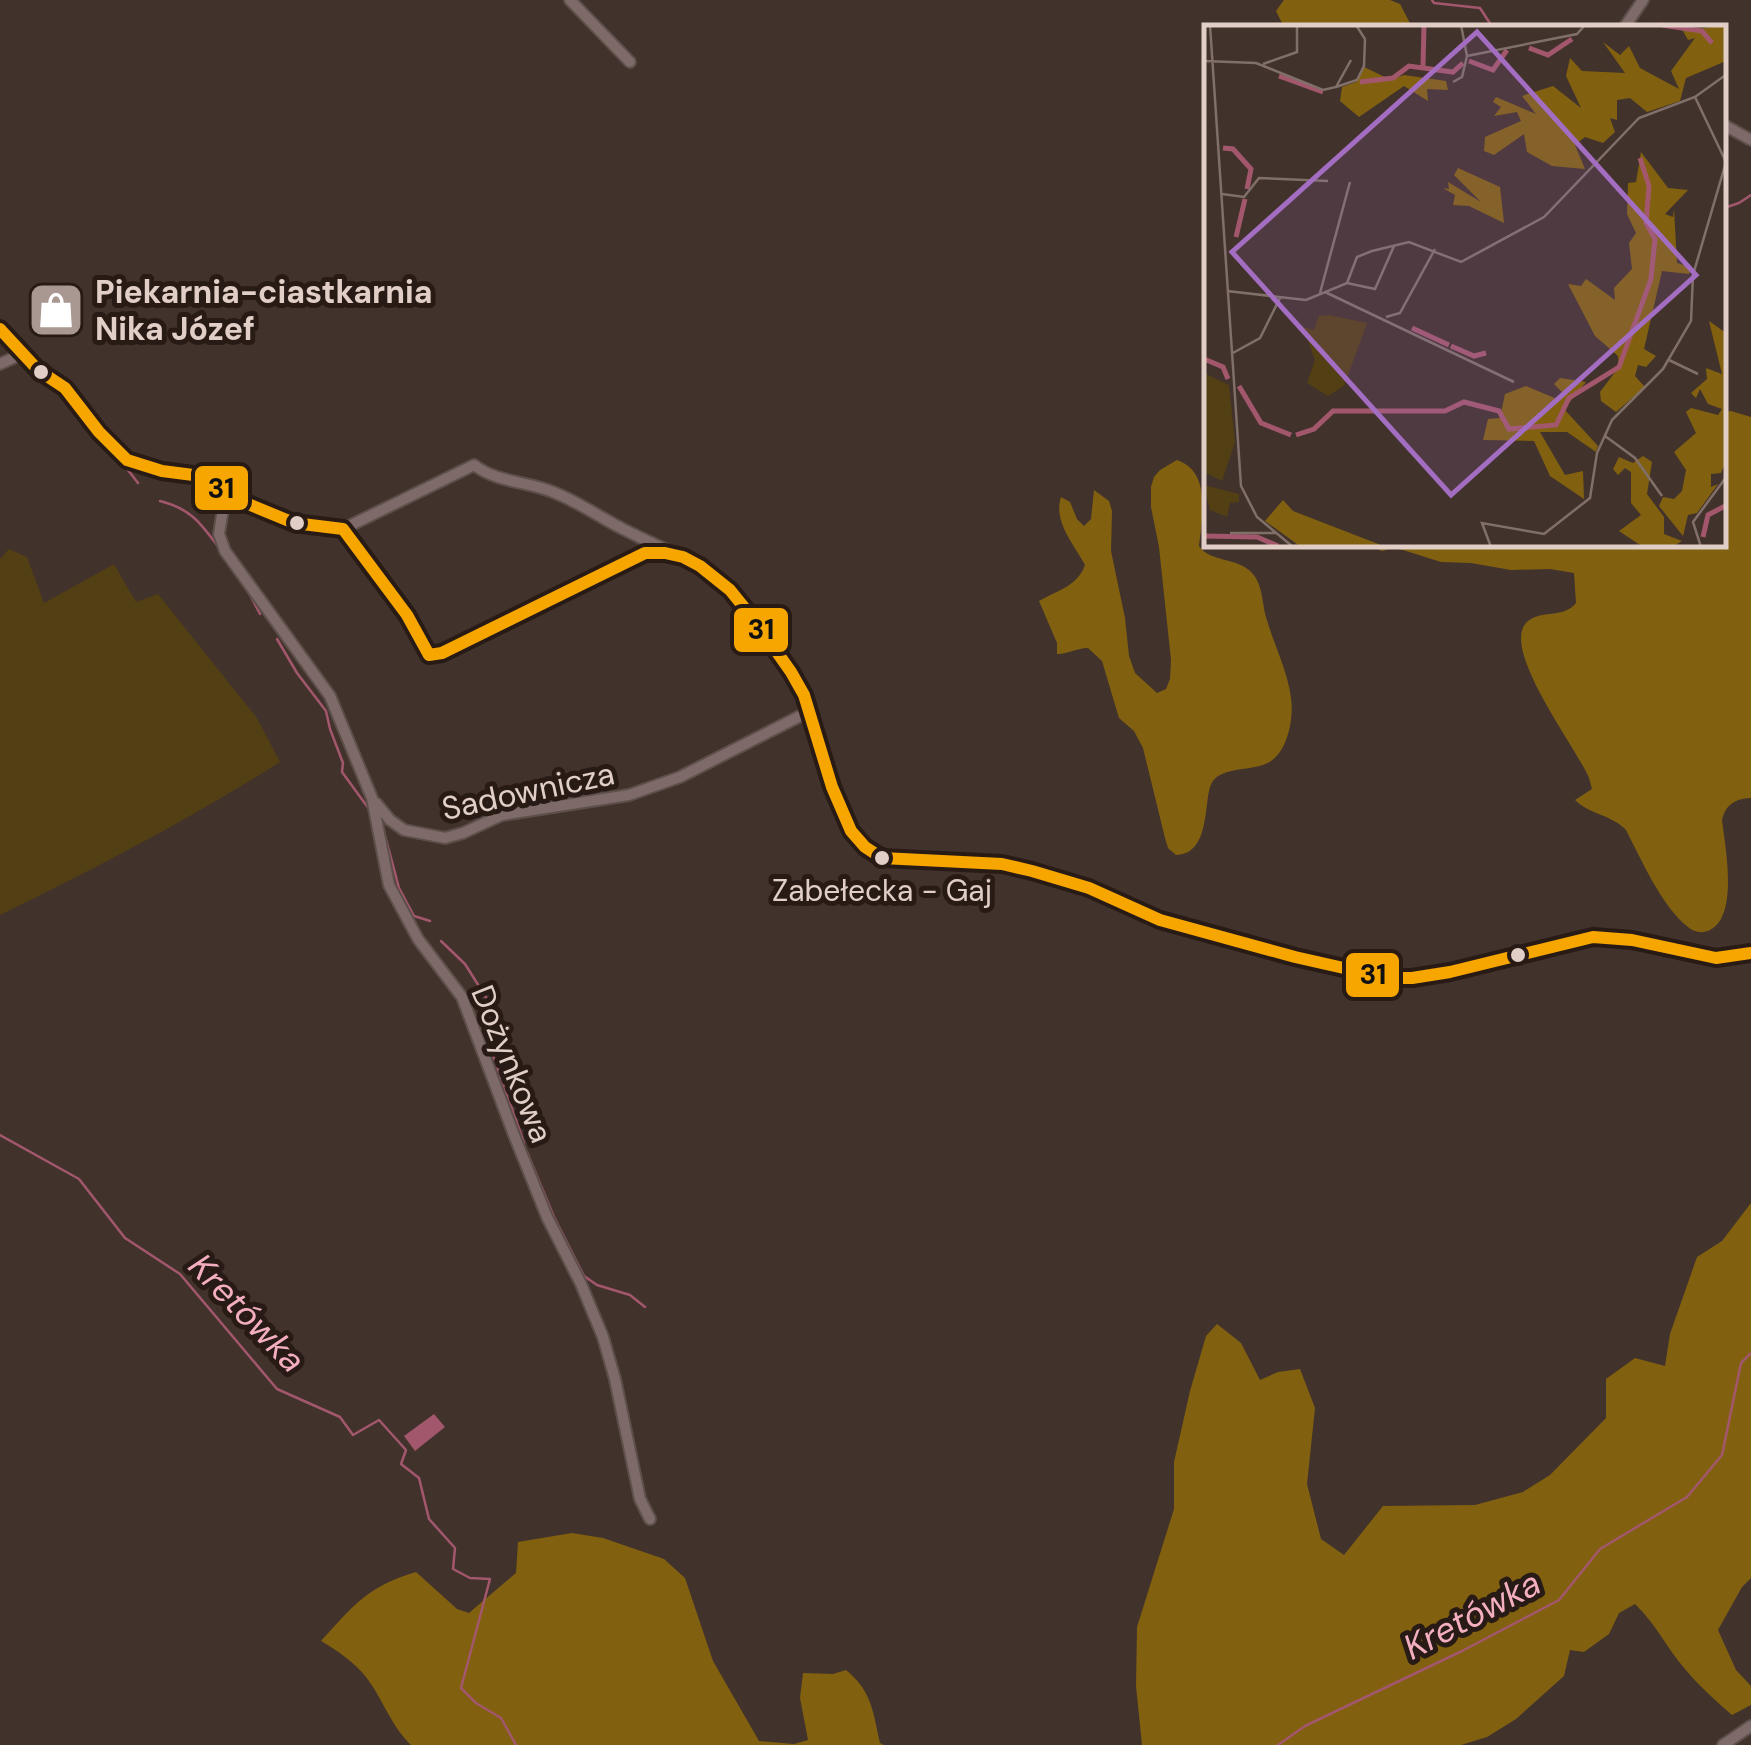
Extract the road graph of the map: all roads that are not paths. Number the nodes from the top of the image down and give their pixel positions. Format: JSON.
{"nodes":[{"id":1,"x":570,"y":0,"type":"edge"},
{"id":2,"x":1643,"y":0,"type":"edge"},
{"id":3,"x":1626,"y":25,"type":"edge"},
{"id":4,"x":630,"y":62,"type":"dead end"},
{"id":5,"x":1726,"y":126,"type":"edge"},
{"id":6,"x":1751,"y":140,"type":"edge"},
{"id":7,"x":0,"y":328,"type":"edge"},
{"id":8,"x":22,"y":354,"type":"junction"},
{"id":9,"x":0,"y":364,"type":"edge"},
{"id":10,"x":226,"y":490,"type":"junction"},
{"id":11,"x":343,"y":530,"type":"junction"},
{"id":12,"x":667,"y":552,"type":"junction"},
{"id":13,"x":810,"y":711,"type":"junction"},
{"id":14,"x":372,"y":798,"type":"junction"},
{"id":15,"x":1751,"y":954,"type":"edge"},
{"id":16,"x":650,"y":1519,"type":"dead end"},
{"id":17,"x":1751,"y":1726,"type":"edge"},
{"id":18,"x":1724,"y":1745,"type":"edge"}],
"edges":[{"from":1,"to":4,"type":"street"},
{"from":2,"to":3,"type":"street"},
{"from":5,"to":6,"type":"street"},
{"from":7,"to":8,"type":"street"},
{"from":8,"to":9,"type":"street"},
{"from":8,"to":10,"type":"street"},
{"from":10,"to":11,"type":"street"},
{"from":10,"to":14,"type":"street","name":"Dożynkowa"},
{"from":11,"to":12,"type":"street"},
{"from":11,"to":12,"type":"street"},
{"from":12,"to":13,"type":"street"},
{"from":13,"to":14,"type":"street","name":"Sadownicza"},
{"from":13,"to":15,"type":"street"},
{"from":14,"to":16,"type":"street","name":"Dożynkowa"},
{"from":17,"to":18,"type":"street"}]}
